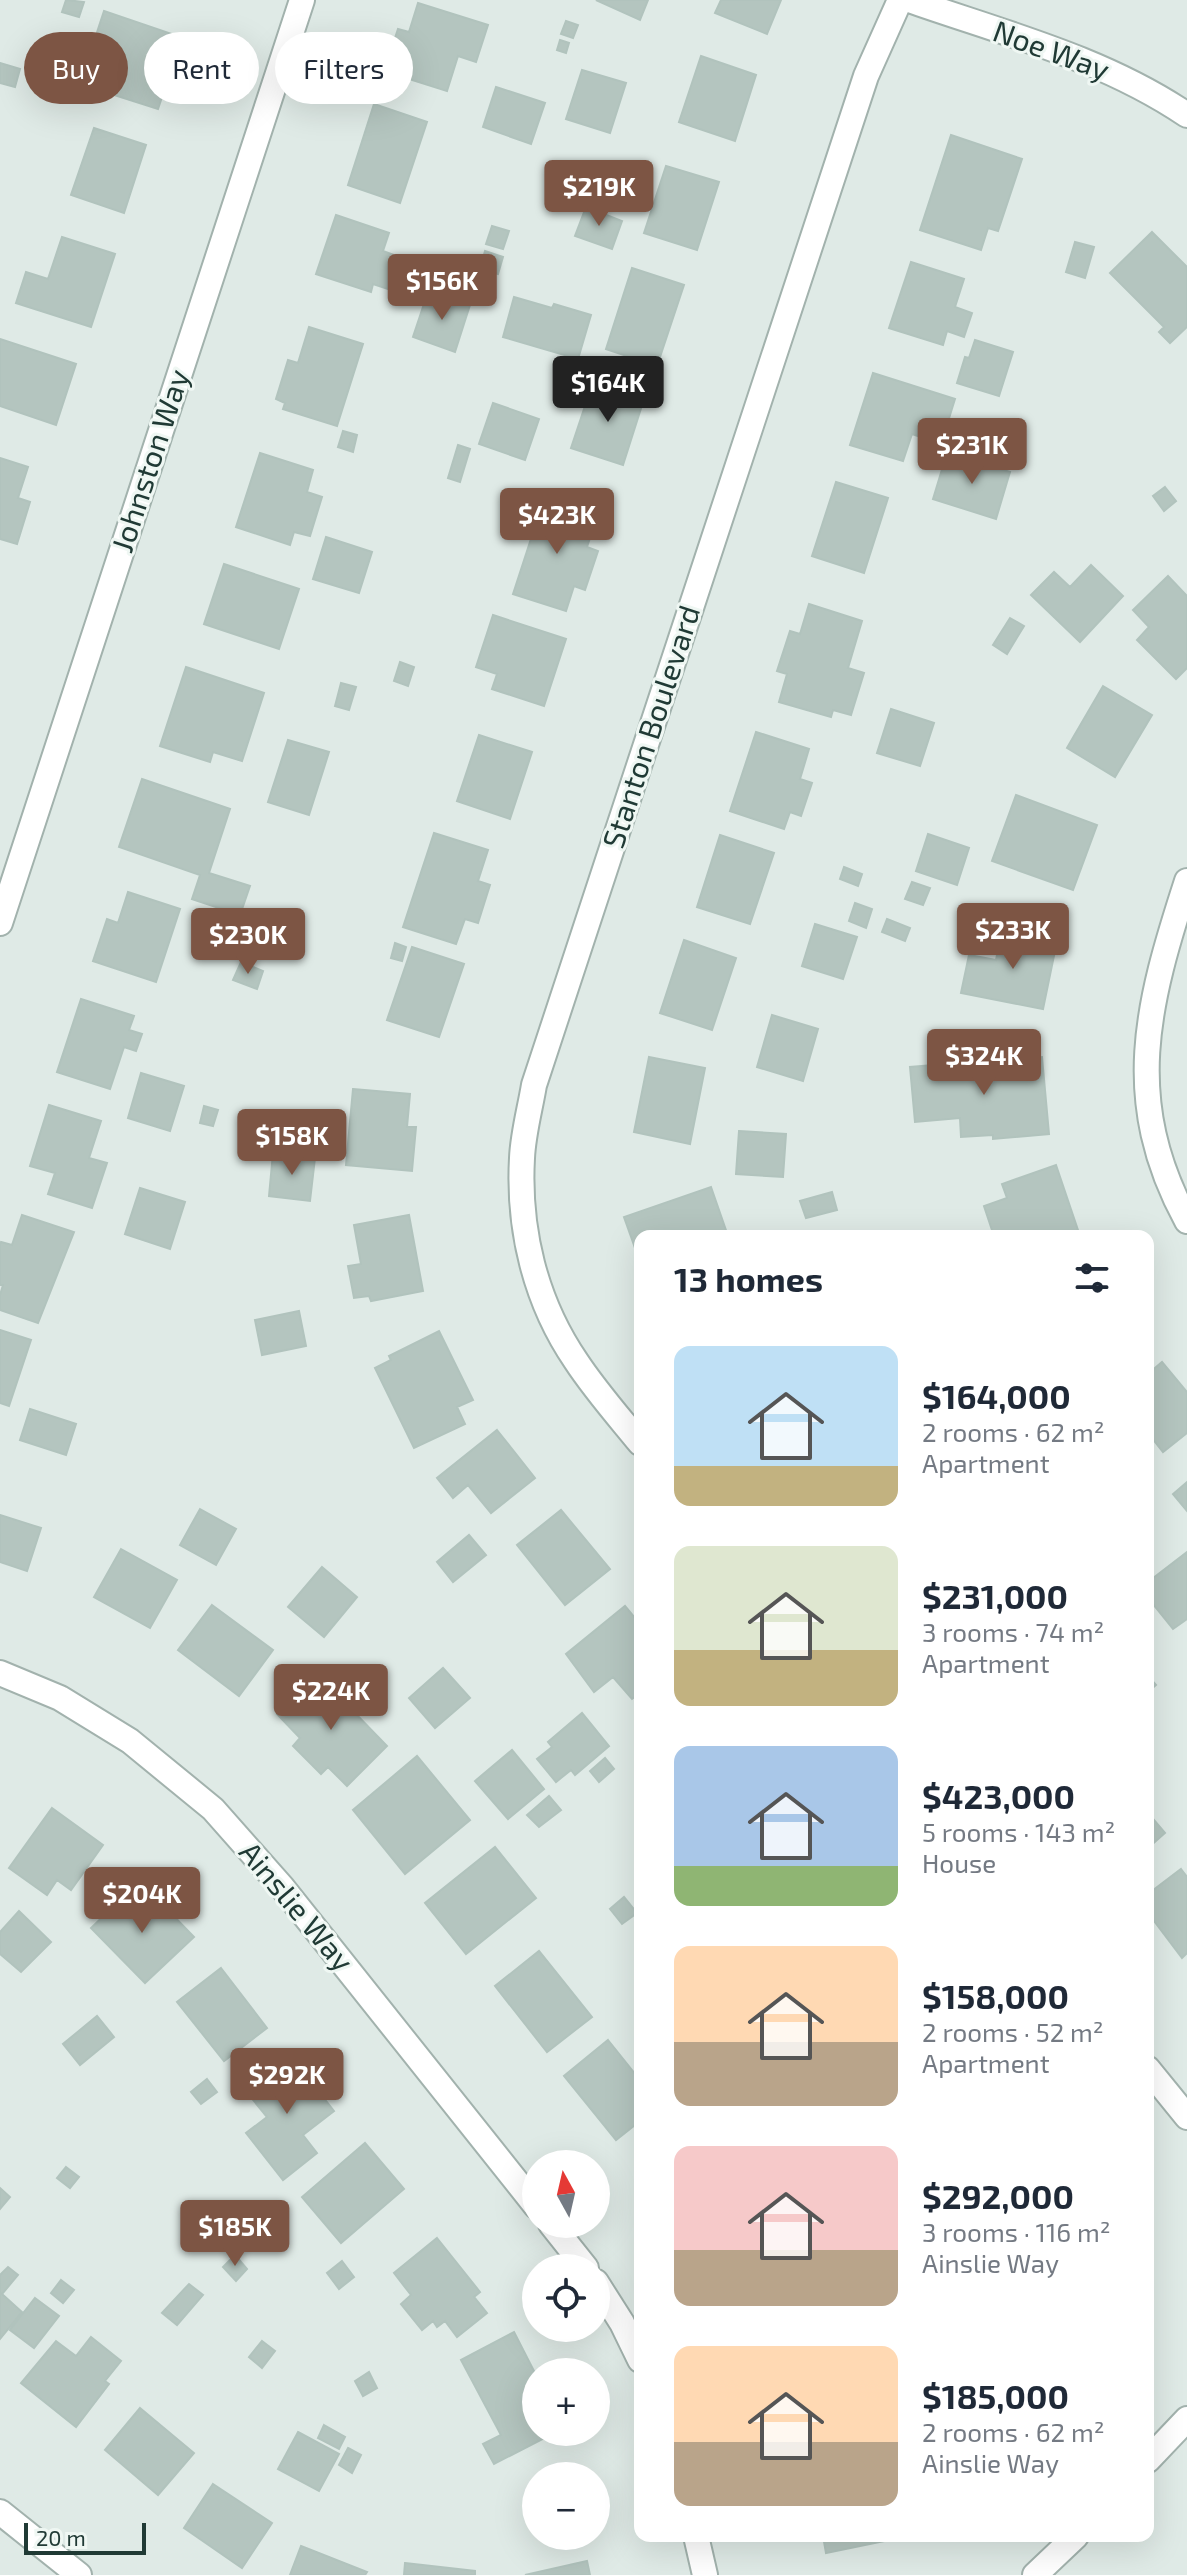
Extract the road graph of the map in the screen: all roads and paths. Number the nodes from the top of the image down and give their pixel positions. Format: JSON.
{"nodes":[{"id":1,"x":302,"y":0,"type":"edge"},
{"id":2,"x":900,"y":0,"type":"edge"},
{"id":3,"x":909,"y":0,"type":"edge"},
{"id":4,"x":1187,"y":115,"type":"edge"},
{"id":5,"x":1187,"y":881,"type":"edge"},
{"id":6,"x":0,"y":923,"type":"edge"},
{"id":7,"x":1187,"y":1221,"type":"edge"},
{"id":8,"x":634,"y":1435,"type":"edge"},
{"id":9,"x":0,"y":1673,"type":"edge"},
{"id":10,"x":1154,"y":2076,"type":"edge"},
{"id":11,"x":1187,"y":2117,"type":"edge"},
{"id":12,"x":522,"y":2188,"type":"edge"},
{"id":13,"x":562,"y":2238,"type":"edge"},
{"id":14,"x":575,"y":2254,"type":"edge"},
{"id":15,"x":610,"y":2304,"type":"edge"},
{"id":16,"x":634,"y":2348,"type":"edge"},
{"id":17,"x":1187,"y":2419,"type":"edge"},
{"id":18,"x":1154,"y":2454,"type":"edge"},
{"id":19,"x":0,"y":2512,"type":"edge"},
{"id":20,"x":697,"y":2542,"type":"edge"},
{"id":21,"x":1070,"y":2542,"type":"edge"},
{"id":22,"x":79,"y":2575,"type":"edge"},
{"id":23,"x":705,"y":2575,"type":"edge"},
{"id":24,"x":1035,"y":2575,"type":"edge"}],
"edges":[{"from":1,"to":6,"type":"street","name":"Johnston Way"},
{"from":2,"to":8,"type":"street","name":"Stanton Boulevard"},
{"from":3,"to":4,"type":"street","name":"Noe Way"},
{"from":5,"to":7,"type":"street"},
{"from":9,"to":12,"type":"street","name":"Ainslie Way"},
{"from":10,"to":11,"type":"street"},
{"from":13,"to":14,"type":"street"},
{"from":15,"to":16,"type":"street"},
{"from":17,"to":18,"type":"street"},
{"from":19,"to":22,"type":"street"},
{"from":20,"to":23,"type":"street"},
{"from":21,"to":24,"type":"street"}]}
